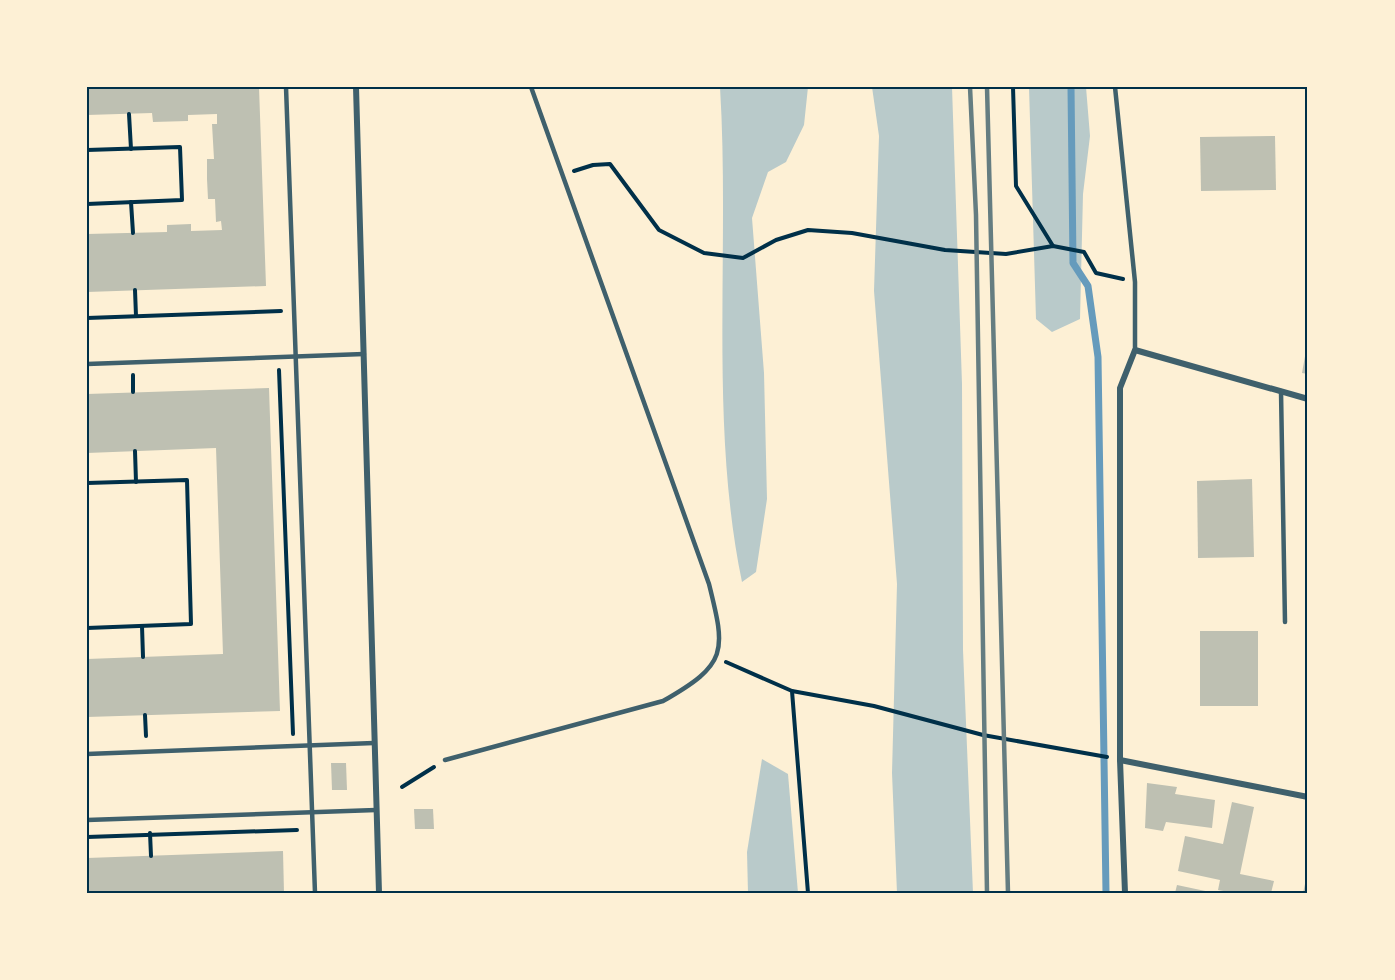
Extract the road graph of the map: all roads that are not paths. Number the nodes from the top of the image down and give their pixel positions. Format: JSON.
{"nodes":[{"id":1,"x":286,"y":87,"type":"edge"},
{"id":2,"x":356,"y":87,"type":"edge"},
{"id":3,"x":531,"y":87,"type":"edge"},
{"id":4,"x":1114,"y":87,"type":"edge"},
{"id":5,"x":1135,"y":350,"type":"junction"},
{"id":6,"x":364,"y":354,"type":"junction"},
{"id":7,"x":296,"y":357,"type":"junction"},
{"id":8,"x":87,"y":364,"type":"edge"},
{"id":9,"x":1281,"y":391,"type":"junction"},
{"id":10,"x":1308,"y":399,"type":"edge"},
{"id":11,"x":1285,"y":622,"type":"dead end"},
{"id":12,"x":374,"y":743,"type":"junction"},
{"id":13,"x":310,"y":746,"type":"junction"},
{"id":14,"x":87,"y":754,"type":"edge"},
{"id":15,"x":445,"y":760,"type":"road end"},
{"id":16,"x":1120,"y":760,"type":"junction"},
{"id":17,"x":1308,"y":797,"type":"edge"},
{"id":18,"x":376,"y":810,"type":"junction"},
{"id":19,"x":312,"y":812,"type":"junction"},
{"id":20,"x":87,"y":820,"type":"edge"},
{"id":21,"x":315,"y":893,"type":"edge"},
{"id":22,"x":379,"y":893,"type":"edge"},
{"id":23,"x":1125,"y":893,"type":"edge"}],
"edges":[{"from":1,"to":7,"type":"lane"},
{"from":2,"to":6,"type":"street"},
{"from":3,"to":15,"type":"lane"},
{"from":4,"to":5,"type":"lane"},
{"from":5,"to":9,"type":"street"},
{"from":5,"to":16,"type":"street"},
{"from":6,"to":7,"type":"lane"},
{"from":6,"to":12,"type":"street"},
{"from":7,"to":8,"type":"lane"},
{"from":7,"to":13,"type":"lane"},
{"from":9,"to":10,"type":"street"},
{"from":9,"to":11,"type":"lane"},
{"from":12,"to":13,"type":"lane"},
{"from":12,"to":18,"type":"street"},
{"from":13,"to":14,"type":"lane"},
{"from":13,"to":19,"type":"lane"},
{"from":16,"to":17,"type":"street"},
{"from":16,"to":23,"type":"street"},
{"from":18,"to":19,"type":"lane"},
{"from":18,"to":22,"type":"street"},
{"from":19,"to":20,"type":"lane"},
{"from":19,"to":21,"type":"lane"}]}
